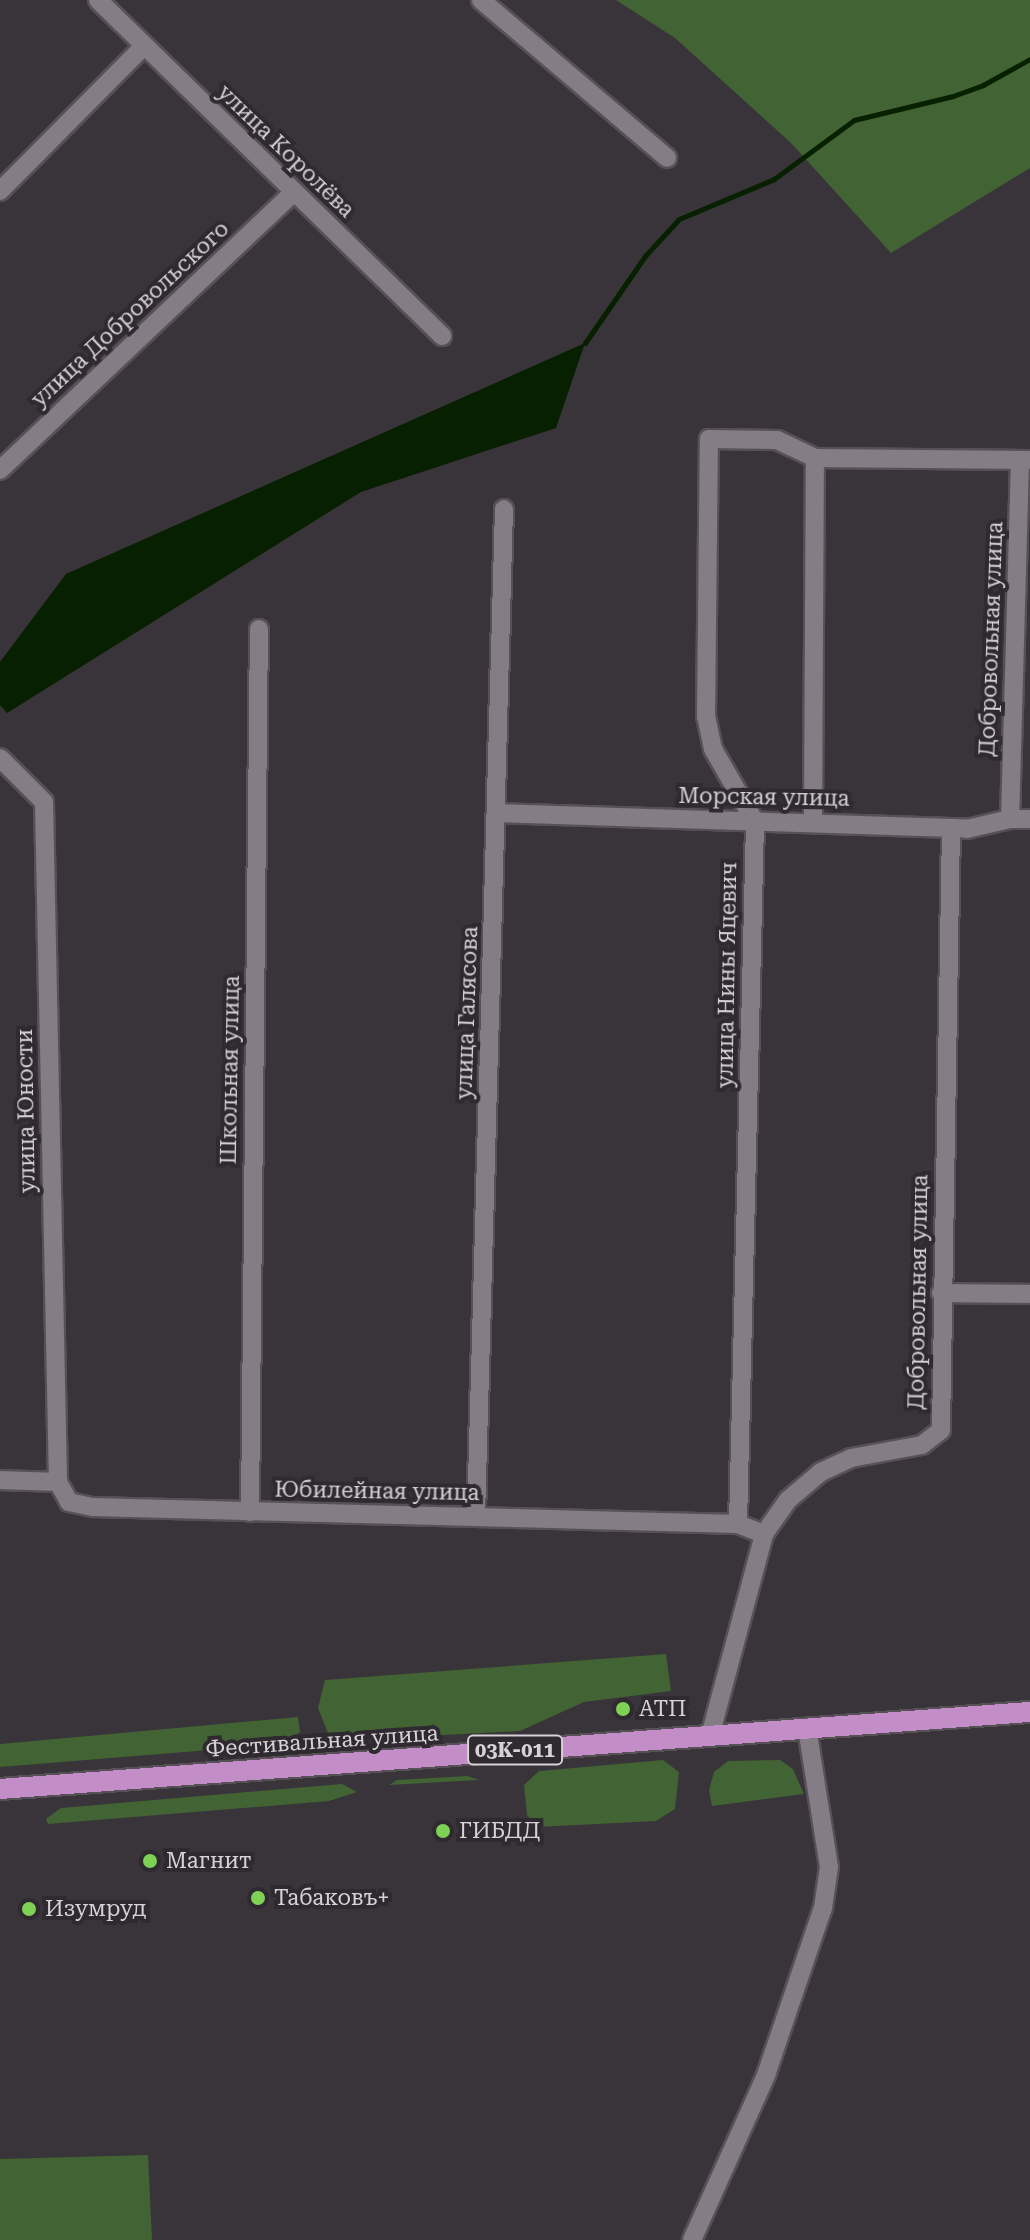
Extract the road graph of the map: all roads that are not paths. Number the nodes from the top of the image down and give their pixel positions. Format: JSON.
{"nodes":[{"id":1,"x":98,"y":0,"type":"edge"},
{"id":2,"x":481,"y":0,"type":"edge"},
{"id":3,"x":144,"y":46,"type":"junction"},
{"id":4,"x":667,"y":158,"type":"dead end"},
{"id":5,"x":0,"y":191,"type":"edge"},
{"id":6,"x":293,"y":193,"type":"junction"},
{"id":7,"x":442,"y":336,"type":"dead end"},
{"id":8,"x":815,"y":458,"type":"junction"},
{"id":9,"x":1025,"y":460,"type":"edge"},
{"id":10,"x":0,"y":470,"type":"edge"},
{"id":11,"x":504,"y":509,"type":"dead end"},
{"id":12,"x":259,"y":629,"type":"dead end"},
{"id":13,"x":0,"y":758,"type":"edge"},
{"id":14,"x":496,"y":813,"type":"junction"},
{"id":15,"x":1010,"y":819,"type":"junction"},
{"id":16,"x":1030,"y":819,"type":"edge"},
{"id":17,"x":813,"y":821,"type":"junction"},
{"id":18,"x":755,"y":822,"type":"junction"},
{"id":19,"x":951,"y":828,"type":"junction"},
{"id":20,"x":941,"y":1293,"type":"junction"},
{"id":21,"x":1030,"y":1294,"type":"edge"},
{"id":22,"x":0,"y":1480,"type":"edge"},
{"id":23,"x":58,"y":1482,"type":"junction"},
{"id":24,"x":250,"y":1512,"type":"junction"},
{"id":25,"x":476,"y":1517,"type":"junction"},
{"id":26,"x":738,"y":1524,"type":"junction"},
{"id":27,"x":764,"y":1534,"type":"junction"},
{"id":28,"x":1030,"y":1712,"type":"edge"},
{"id":29,"x":807,"y":1728,"type":"junction"},
{"id":30,"x":710,"y":1736,"type":"junction"},
{"id":31,"x":0,"y":1789,"type":"edge"},
{"id":32,"x":692,"y":2240,"type":"edge"}],
"edges":[{"from":1,"to":3,"type":"street","name":"улица Королёва"},
{"from":2,"to":4,"type":"street"},
{"from":3,"to":5,"type":"street"},
{"from":3,"to":6,"type":"street","name":"улица Королёва"},
{"from":6,"to":7,"type":"street","name":"улица Королёва"},
{"from":6,"to":10,"type":"street","name":"улица Добровольского"},
{"from":8,"to":9,"type":"street"},
{"from":8,"to":17,"type":"street"},
{"from":8,"to":18,"type":"street"},
{"from":9,"to":15,"type":"street","name":"Добровольная улица"},
{"from":11,"to":14,"type":"street","name":"улица Галясова"},
{"from":12,"to":24,"type":"street","name":"Школьная улица"},
{"from":13,"to":23,"type":"street","name":"улица Юности"},
{"from":14,"to":18,"type":"street","name":"Морская улица"},
{"from":14,"to":25,"type":"street","name":"улица Галясова"},
{"from":15,"to":16,"type":"street","name":"Морская улица"},
{"from":15,"to":19,"type":"street","name":"Морская улица"},
{"from":17,"to":18,"type":"street","name":"Морская улица"},
{"from":17,"to":19,"type":"street","name":"Морская улица"},
{"from":18,"to":26,"type":"street","name":"улица Нины Яцевич"},
{"from":19,"to":20,"type":"street","name":"Добровольная улица"},
{"from":20,"to":21,"type":"street"},
{"from":20,"to":27,"type":"street","name":"Добровольная улица"},
{"from":22,"to":23,"type":"street"},
{"from":23,"to":24,"type":"street","name":"Юбилейная улица"},
{"from":24,"to":25,"type":"street","name":"Юбилейная улица"},
{"from":25,"to":26,"type":"street","name":"Юбилейная улица"},
{"from":26,"to":27,"type":"street","name":"Юбилейная улица"},
{"from":27,"to":30,"type":"street","name":"Добровольная улица"},
{"from":28,"to":29,"type":"main road","name":"Фестивальная улица","number":"03К-011"},
{"from":29,"to":30,"type":"main road","name":"Фестивальная улица","number":"03К-011"},
{"from":29,"to":32,"type":"street"},
{"from":30,"to":31,"type":"main road","name":"Фестивальная улица","number":"03К-011"}]}
